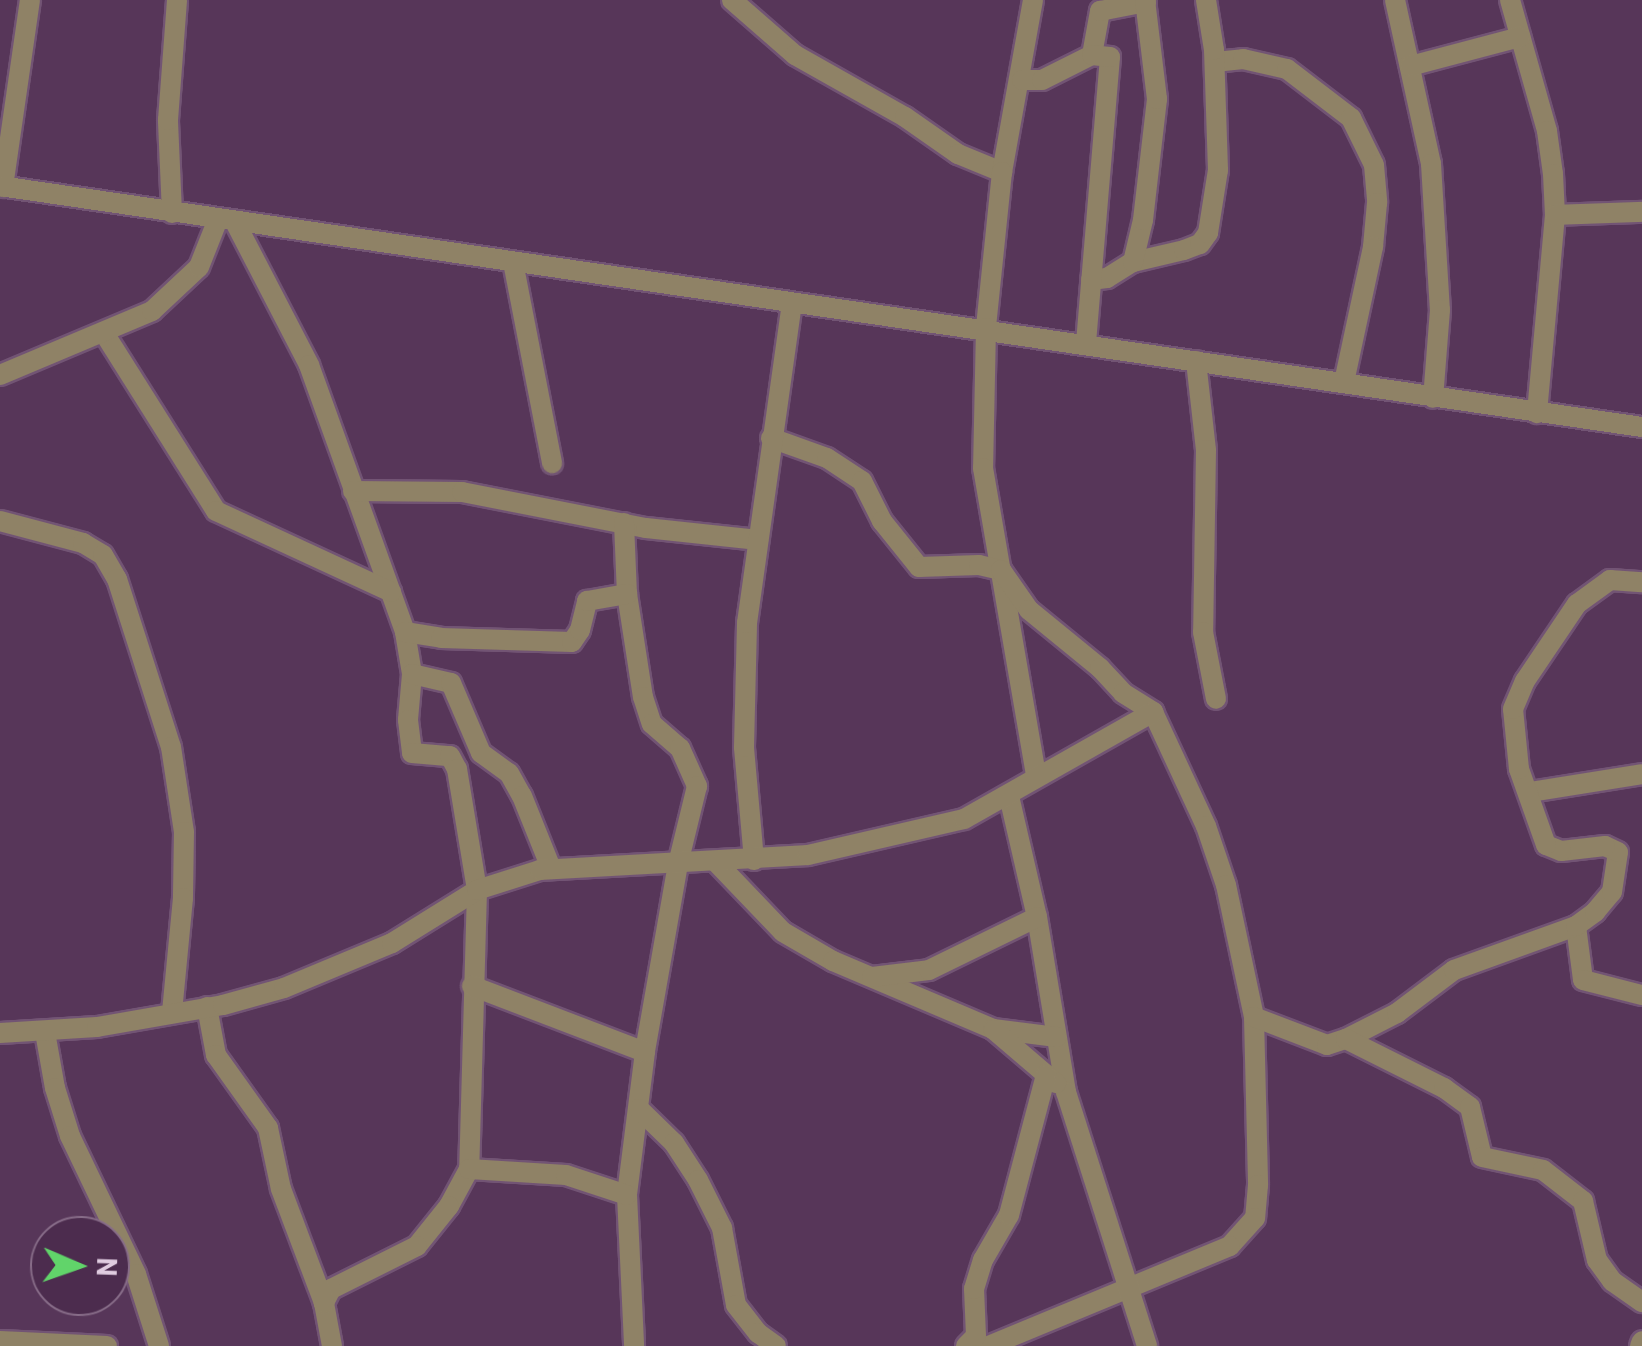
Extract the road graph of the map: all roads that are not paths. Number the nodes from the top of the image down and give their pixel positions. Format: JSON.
{"nodes":[{"id":1,"x":30,"y":0,"type":"edge"},
{"id":2,"x":177,"y":0,"type":"edge"},
{"id":3,"x":732,"y":0,"type":"edge"},
{"id":4,"x":1033,"y":0,"type":"edge"},
{"id":5,"x":1206,"y":0,"type":"edge"},
{"id":6,"x":1510,"y":0,"type":"edge"},
{"id":7,"x":1145,"y":1,"type":"edge"},
{"id":8,"x":1398,"y":1,"type":"edge"},
{"id":9,"x":1520,"y":37,"type":"junction"},
{"id":10,"x":1092,"y":55,"type":"junction"},
{"id":11,"x":1215,"y":62,"type":"junction"},
{"id":12,"x":1410,"y":66,"type":"junction"},
{"id":13,"x":1022,"y":80,"type":"junction"},
{"id":14,"x":1002,"y":172,"type":"junction"},
{"id":15,"x":2,"y":187,"type":"edge"},
{"id":16,"x":1642,"y":212,"type":"edge"},
{"id":17,"x":172,"y":213,"type":"junction"},
{"id":18,"x":1556,"y":215,"type":"junction"},
{"id":19,"x":226,"y":220,"type":"junction"},
{"id":20,"x":513,"y":262,"type":"junction"},
{"id":21,"x":1133,"y":262,"type":"junction"},
{"id":22,"x":1091,"y":280,"type":"junction"},
{"id":23,"x":792,"y":303,"type":"junction"},
{"id":24,"x":986,"y":328,"type":"junction"},
{"id":25,"x":104,"y":333,"type":"junction"},
{"id":26,"x":1086,"y":342,"type":"junction"},
{"id":27,"x":1196,"y":361,"type":"junction"},
{"id":28,"x":0,"y":375,"type":"edge"},
{"id":29,"x":1344,"y":382,"type":"junction"},
{"id":30,"x":1433,"y":398,"type":"junction"},
{"id":31,"x":1537,"y":413,"type":"junction"},
{"id":32,"x":1642,"y":427,"type":"edge"},
{"id":33,"x":771,"y":438,"type":"junction"},
{"id":34,"x":552,"y":463,"type":"dead end"},
{"id":35,"x":353,"y":490,"type":"junction"},
{"id":36,"x":0,"y":521,"type":"edge"},
{"id":37,"x":624,"y":523,"type":"junction"},
{"id":38,"x":758,"y":540,"type":"junction"},
{"id":39,"x":1002,"y":570,"type":"junction"},
{"id":40,"x":1642,"y":582,"type":"edge"},
{"id":41,"x":390,"y":592,"type":"junction"},
{"id":42,"x":627,"y":594,"type":"junction"},
{"id":43,"x":406,"y":632,"type":"junction"},
{"id":44,"x":412,"y":674,"type":"junction"},
{"id":45,"x":1216,"y":699,"type":"dead end"},
{"id":46,"x":1153,"y":712,"type":"junction"},
{"id":47,"x":1036,"y":774,"type":"junction"},
{"id":48,"x":1642,"y":774,"type":"edge"},
{"id":49,"x":1530,"y":792,"type":"junction"},
{"id":50,"x":1008,"y":796,"type":"junction"},
{"id":51,"x":754,"y":860,"type":"junction"},
{"id":52,"x":717,"y":863,"type":"junction"},
{"id":53,"x":678,"y":864,"type":"junction"},
{"id":54,"x":551,"y":868,"type":"junction"},
{"id":55,"x":476,"y":890,"type":"junction"},
{"id":56,"x":1037,"y":916,"type":"junction"},
{"id":57,"x":1576,"y":926,"type":"junction"},
{"id":58,"x":867,"y":978,"type":"junction"},
{"id":59,"x":472,"y":986,"type":"junction"},
{"id":60,"x":1642,"y":995,"type":"edge"},
{"id":61,"x":206,"y":1007,"type":"junction"},
{"id":62,"x":172,"y":1012,"type":"junction"},
{"id":63,"x":1254,"y":1017,"type":"junction"},
{"id":64,"x":993,"y":1029,"type":"junction"},
{"id":65,"x":45,"y":1032,"type":"junction"},
{"id":66,"x":0,"y":1033,"type":"edge"},
{"id":67,"x":1056,"y":1037,"type":"junction"},
{"id":68,"x":1346,"y":1039,"type":"junction"},
{"id":69,"x":645,"y":1052,"type":"junction"},
{"id":70,"x":1046,"y":1075,"type":"junction"},
{"id":71,"x":1066,"y":1092,"type":"junction"},
{"id":72,"x":639,"y":1109,"type":"junction"},
{"id":73,"x":469,"y":1169,"type":"junction"},
{"id":74,"x":626,"y":1196,"type":"junction"},
{"id":75,"x":1127,"y":1292,"type":"junction"},
{"id":76,"x":1642,"y":1302,"type":"edge"},
{"id":77,"x":324,"y":1304,"type":"junction"},
{"id":78,"x":0,"y":1341,"type":"edge"},
{"id":79,"x":106,"y":1346,"type":"edge"},
{"id":80,"x":160,"y":1346,"type":"edge"},
{"id":81,"x":332,"y":1346,"type":"edge"},
{"id":82,"x":634,"y":1346,"type":"edge"},
{"id":83,"x":776,"y":1346,"type":"edge"},
{"id":84,"x":966,"y":1346,"type":"edge"},
{"id":85,"x":988,"y":1346,"type":"edge"},
{"id":86,"x":1147,"y":1346,"type":"edge"}],
"edges":[{"from":1,"to":15,"type":"street"},
{"from":2,"to":17,"type":"street"},
{"from":3,"to":14,"type":"street"},
{"from":4,"to":13,"type":"street"},
{"from":5,"to":11,"type":"street"},
{"from":6,"to":9,"type":"street"},
{"from":7,"to":10,"type":"street"},
{"from":7,"to":21,"type":"street"},
{"from":8,"to":12,"type":"street"},
{"from":9,"to":12,"type":"street"},
{"from":9,"to":18,"type":"street"},
{"from":10,"to":13,"type":"street"},
{"from":10,"to":22,"type":"street"},
{"from":11,"to":21,"type":"street"},
{"from":11,"to":29,"type":"street"},
{"from":12,"to":30,"type":"street"},
{"from":13,"to":14,"type":"street"},
{"from":14,"to":24,"type":"street"},
{"from":15,"to":17,"type":"street"},
{"from":16,"to":18,"type":"street"},
{"from":17,"to":19,"type":"street"},
{"from":18,"to":31,"type":"street"},
{"from":19,"to":20,"type":"street"},
{"from":19,"to":25,"type":"street"},
{"from":19,"to":35,"type":"street"},
{"from":20,"to":23,"type":"street"},
{"from":20,"to":34,"type":"street"},
{"from":21,"to":22,"type":"street"},
{"from":22,"to":26,"type":"street"},
{"from":23,"to":24,"type":"street"},
{"from":23,"to":33,"type":"street"},
{"from":24,"to":26,"type":"street"},
{"from":24,"to":39,"type":"street"},
{"from":25,"to":28,"type":"street"},
{"from":25,"to":41,"type":"street"},
{"from":26,"to":27,"type":"street"},
{"from":27,"to":29,"type":"street"},
{"from":27,"to":45,"type":"street"},
{"from":29,"to":30,"type":"street"},
{"from":30,"to":31,"type":"street"},
{"from":31,"to":32,"type":"street"},
{"from":33,"to":38,"type":"street"},
{"from":33,"to":39,"type":"street"},
{"from":35,"to":37,"type":"street"},
{"from":35,"to":41,"type":"street"},
{"from":36,"to":62,"type":"street"},
{"from":37,"to":38,"type":"street"},
{"from":37,"to":42,"type":"street"},
{"from":38,"to":51,"type":"street"},
{"from":39,"to":46,"type":"street"},
{"from":39,"to":47,"type":"street"},
{"from":40,"to":49,"type":"street"},
{"from":41,"to":43,"type":"street"},
{"from":42,"to":43,"type":"street"},
{"from":42,"to":53,"type":"street"},
{"from":43,"to":44,"type":"street"},
{"from":44,"to":54,"type":"street"},
{"from":44,"to":55,"type":"street"},
{"from":46,"to":47,"type":"street"},
{"from":46,"to":63,"type":"street"},
{"from":47,"to":50,"type":"street"},
{"from":48,"to":49,"type":"street"},
{"from":49,"to":57,"type":"street"},
{"from":50,"to":51,"type":"street"},
{"from":50,"to":56,"type":"street"},
{"from":51,"to":52,"type":"street"},
{"from":52,"to":53,"type":"street"},
{"from":52,"to":58,"type":"street"},
{"from":53,"to":54,"type":"street"},
{"from":53,"to":69,"type":"street"},
{"from":54,"to":55,"type":"street"},
{"from":55,"to":59,"type":"street"},
{"from":55,"to":61,"type":"street"},
{"from":56,"to":58,"type":"street"},
{"from":56,"to":67,"type":"street"},
{"from":57,"to":60,"type":"street"},
{"from":57,"to":68,"type":"street"},
{"from":58,"to":64,"type":"street"},
{"from":59,"to":69,"type":"street"},
{"from":59,"to":73,"type":"street"},
{"from":61,"to":62,"type":"street"},
{"from":61,"to":77,"type":"street"},
{"from":62,"to":65,"type":"street"},
{"from":63,"to":68,"type":"street"},
{"from":63,"to":75,"type":"street"},
{"from":64,"to":67,"type":"street"},
{"from":64,"to":70,"type":"street"},
{"from":65,"to":66,"type":"street"},
{"from":65,"to":80,"type":"street"},
{"from":67,"to":71,"type":"street"},
{"from":68,"to":76,"type":"street"},
{"from":69,"to":72,"type":"street"},
{"from":70,"to":71,"type":"street"},
{"from":70,"to":84,"type":"street"},
{"from":71,"to":75,"type":"street"},
{"from":72,"to":74,"type":"street"},
{"from":72,"to":83,"type":"street"},
{"from":73,"to":74,"type":"street"},
{"from":73,"to":77,"type":"street"},
{"from":74,"to":82,"type":"street"},
{"from":75,"to":85,"type":"street"},
{"from":75,"to":86,"type":"street"},
{"from":77,"to":81,"type":"street"},
{"from":78,"to":79,"type":"street"}]}
